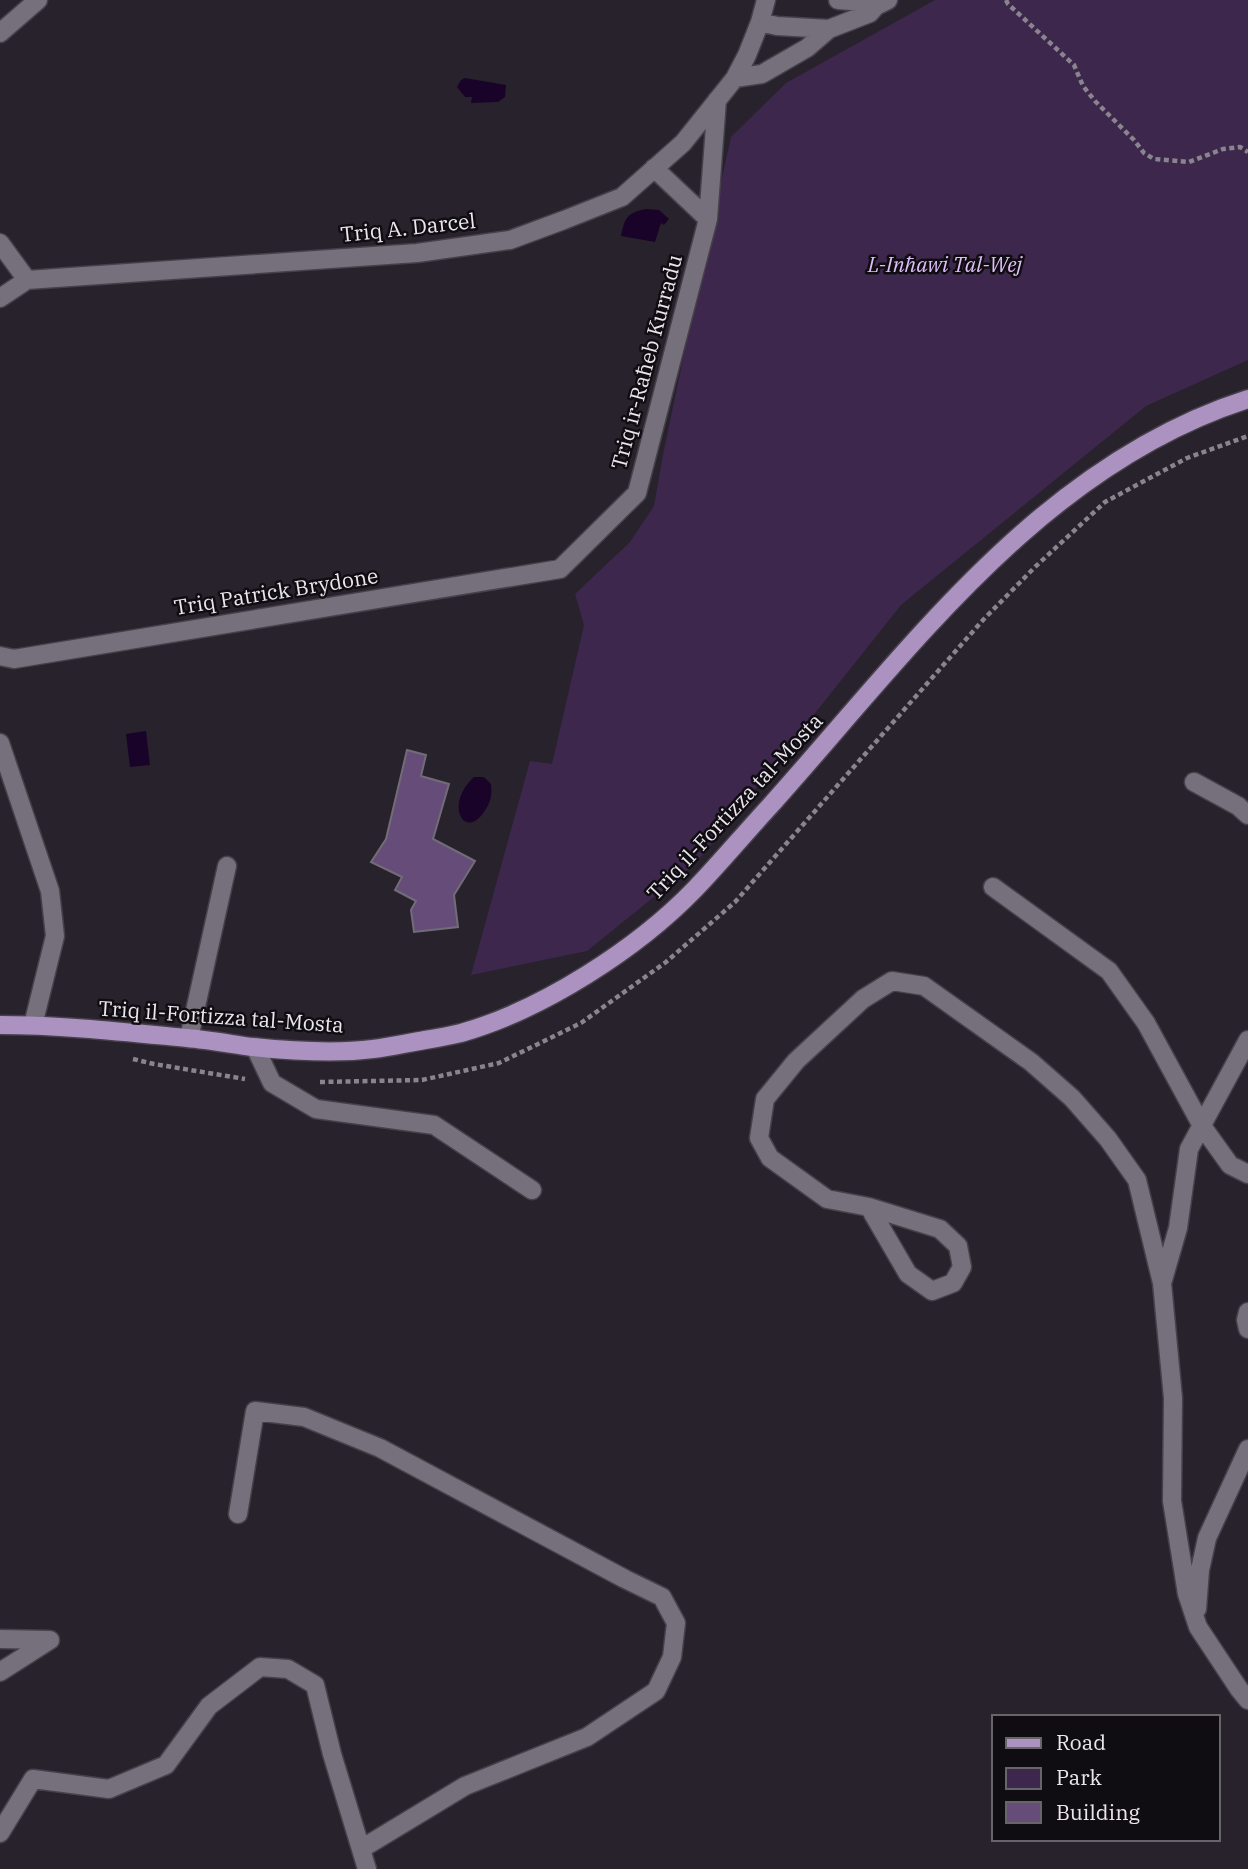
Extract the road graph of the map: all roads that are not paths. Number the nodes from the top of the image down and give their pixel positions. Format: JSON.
{"nodes":[{"id":1,"x":38,"y":0,"type":"edge"},
{"id":2,"x":766,"y":0,"type":"edge"},
{"id":3,"x":838,"y":0,"type":"edge"},
{"id":4,"x":882,"y":3,"type":"edge"},
{"id":5,"x":760,"y":22,"type":"junction"},
{"id":6,"x":829,"y":29,"type":"junction"},
{"id":7,"x":0,"y":33,"type":"edge"},
{"id":8,"x":735,"y":78,"type":"junction"},
{"id":9,"x":717,"y":100,"type":"junction"},
{"id":10,"x":654,"y":168,"type":"junction"},
{"id":11,"x":708,"y":219,"type":"junction"},
{"id":12,"x":0,"y":243,"type":"edge"},
{"id":13,"x":27,"y":280,"type":"junction"},
{"id":14,"x":0,"y":298,"type":"edge"},
{"id":15,"x":1248,"y":399,"type":"edge"},
{"id":16,"x":560,"y":569,"type":"joint"},
{"id":17,"x":0,"y":656,"type":"edge"},
{"id":18,"x":0,"y":743,"type":"edge"},
{"id":19,"x":1194,"y":782,"type":"dead end"},
{"id":20,"x":1248,"y":816,"type":"edge"},
{"id":21,"x":227,"y":866,"type":"dead end"},
{"id":22,"x":993,"y":887,"type":"dead end"},
{"id":23,"x":0,"y":1025,"type":"edge"},
{"id":24,"x":33,"y":1025,"type":"junction"},
{"id":25,"x":190,"y":1038,"type":"junction"},
{"id":26,"x":1248,"y":1040,"type":"edge"},
{"id":27,"x":255,"y":1047,"type":"junction"},
{"id":28,"x":1202,"y":1126,"type":"junction"},
{"id":29,"x":1248,"y":1174,"type":"edge"},
{"id":30,"x":532,"y":1190,"type":"dead end"},
{"id":31,"x":869,"y":1207,"type":"junction"},
{"id":32,"x":1162,"y":1283,"type":"junction"},
{"id":33,"x":1248,"y":1312,"type":"edge"},
{"id":34,"x":1248,"y":1329,"type":"edge"},
{"id":35,"x":1248,"y":1449,"type":"edge"},
{"id":36,"x":238,"y":1514,"type":"dead end"},
{"id":37,"x":1198,"y":1627,"type":"junction"},
{"id":38,"x":0,"y":1639,"type":"edge"},
{"id":39,"x":0,"y":1672,"type":"edge"},
{"id":40,"x":1248,"y":1700,"type":"edge"},
{"id":41,"x":0,"y":1833,"type":"edge"},
{"id":42,"x":361,"y":1849,"type":"junction"},
{"id":43,"x":367,"y":1869,"type":"edge"}],
"edges":[{"from":1,"to":7,"type":"street"},
{"from":2,"to":5,"type":"street"},
{"from":3,"to":4,"type":"street"},
{"from":4,"to":6,"type":"street"},
{"from":5,"to":6,"type":"street"},
{"from":5,"to":8,"type":"street"},
{"from":6,"to":8,"type":"street"},
{"from":8,"to":9,"type":"street","name":"Triq A. Darcel"},
{"from":9,"to":10,"type":"street","name":"Triq A. Darcel"},
{"from":9,"to":11,"type":"street","name":"Triq ir-Raħeb Kurradu"},
{"from":10,"to":11,"type":"street"},
{"from":10,"to":13,"type":"street","name":"Triq A. Darcel"},
{"from":11,"to":16,"type":"street","name":"Triq ir-Raħeb Kurradu"},
{"from":12,"to":13,"type":"street"},
{"from":13,"to":14,"type":"street","name":"Triq A. Darcel"},
{"from":15,"to":27,"type":"main road","name":"Triq il-Fortizza tal-Mosta"},
{"from":16,"to":17,"type":"street","name":"Triq Patrick Brydone"},
{"from":18,"to":24,"type":"street"},
{"from":19,"to":20,"type":"street"},
{"from":21,"to":25,"type":"street"},
{"from":22,"to":28,"type":"street"},
{"from":23,"to":24,"type":"main road","name":"Triq il-Fortizza tal-Mosta"},
{"from":24,"to":25,"type":"main road","name":"Triq il-Fortizza tal-Mosta"},
{"from":25,"to":27,"type":"main road","name":"Triq il-Fortizza tal-Mosta"},
{"from":26,"to":28,"type":"street"},
{"from":27,"to":30,"type":"street"},
{"from":28,"to":29,"type":"street"},
{"from":28,"to":32,"type":"street"},
{"from":31,"to":31,"type":"street"},
{"from":31,"to":32,"type":"street"},
{"from":32,"to":37,"type":"street"},
{"from":33,"to":34,"type":"street"},
{"from":35,"to":37,"type":"street"},
{"from":36,"to":42,"type":"street"},
{"from":37,"to":40,"type":"street"},
{"from":38,"to":39,"type":"street"},
{"from":41,"to":42,"type":"street"},
{"from":42,"to":43,"type":"street"}]}
